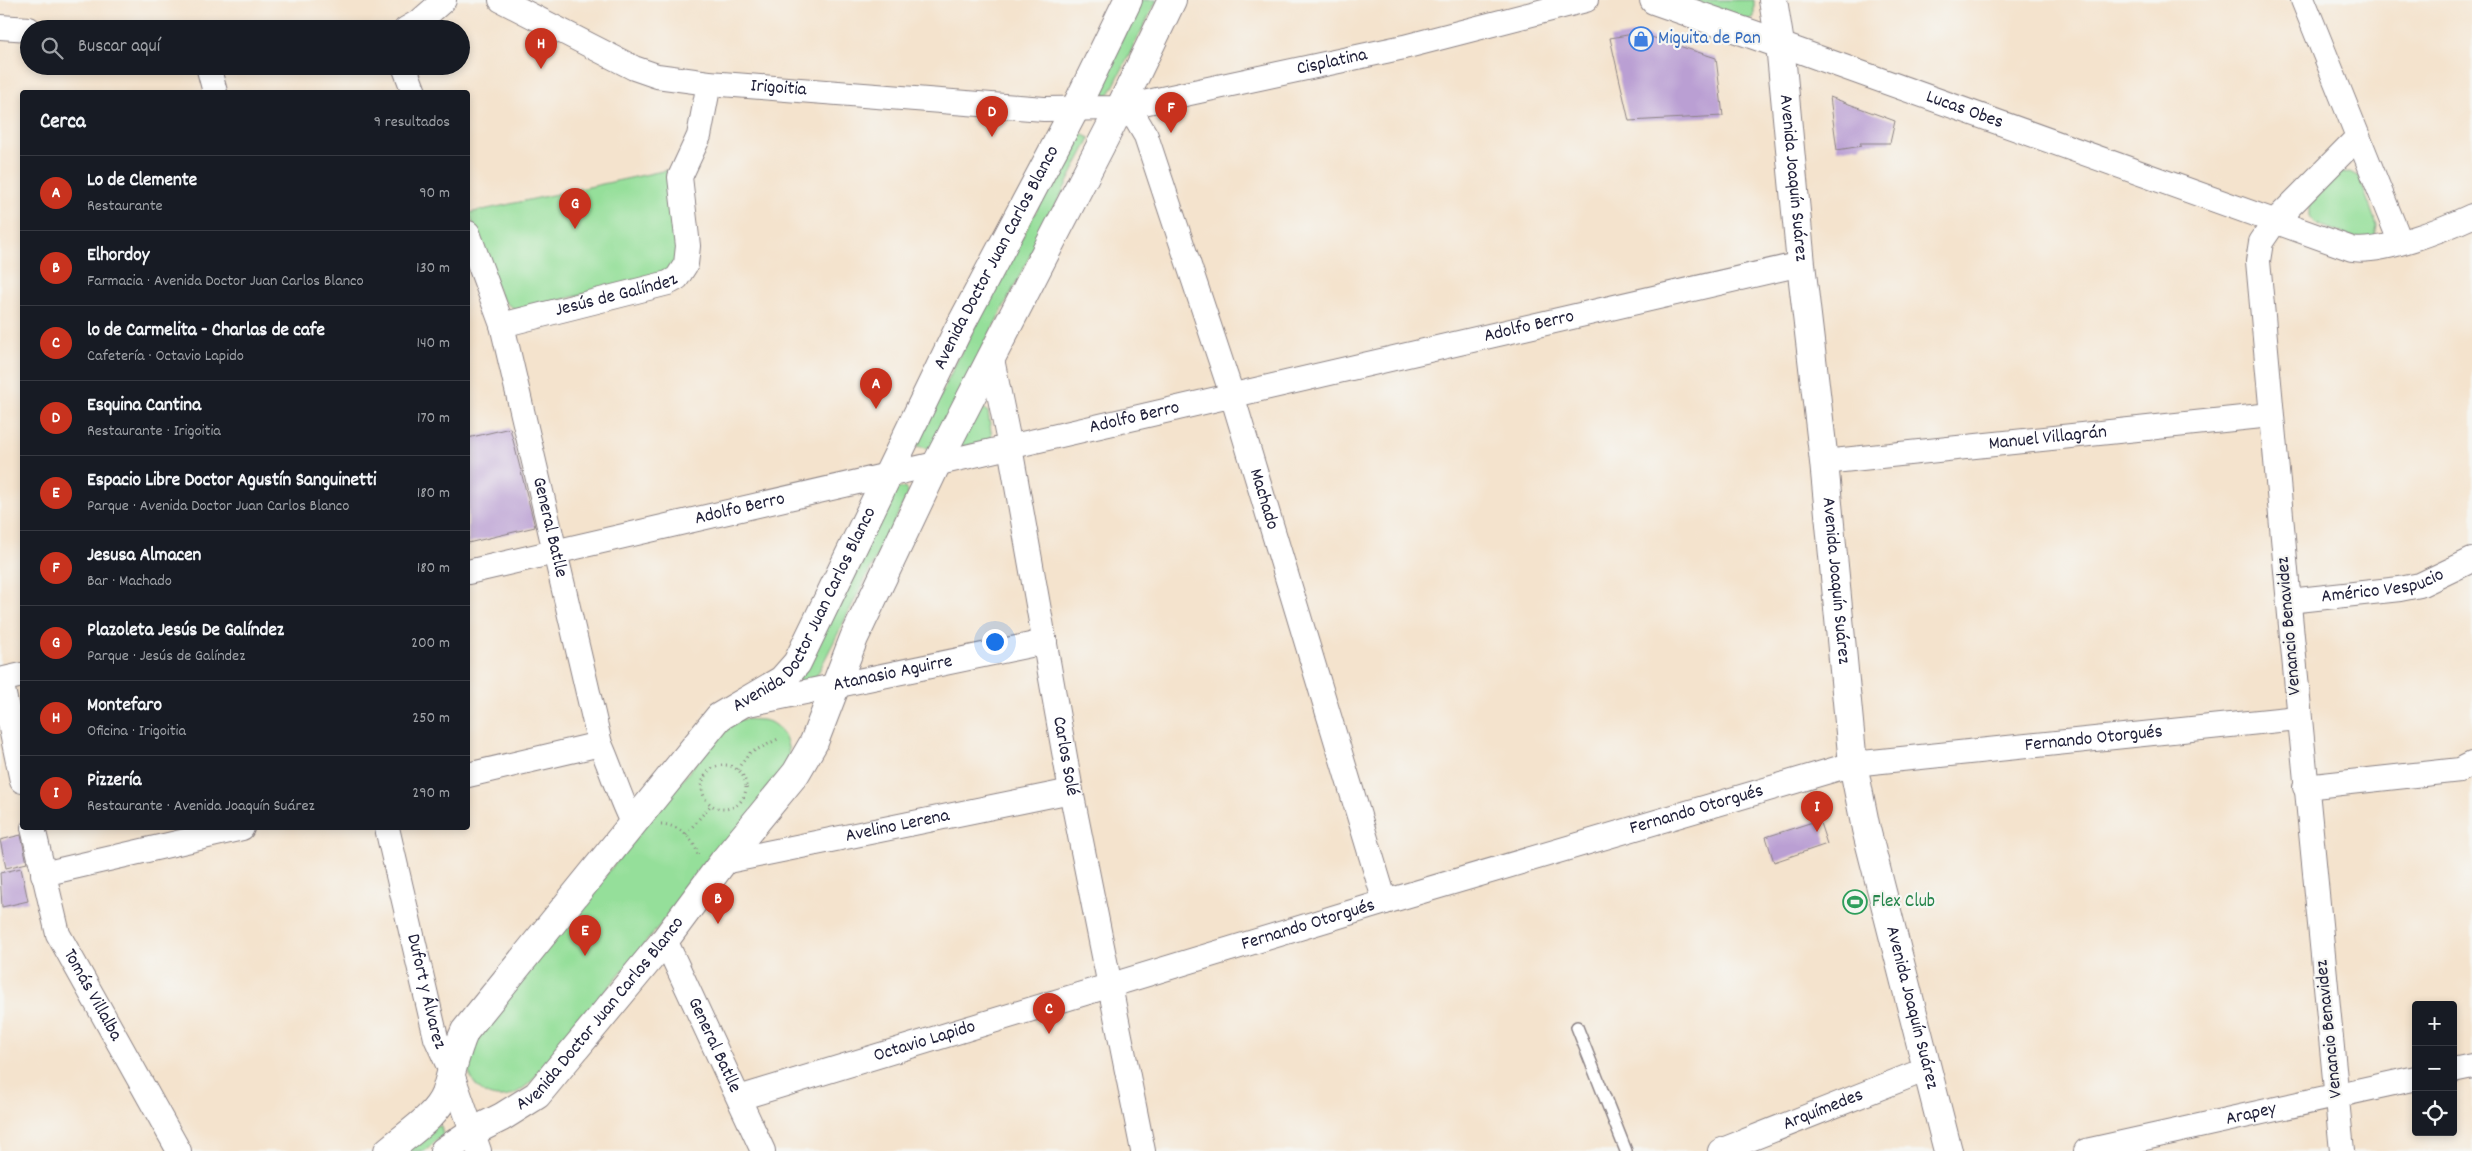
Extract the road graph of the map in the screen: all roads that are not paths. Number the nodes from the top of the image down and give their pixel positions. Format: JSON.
{"nodes":[{"id":1,"x":444,"y":0,"type":"edge"},
{"id":2,"x":501,"y":0,"type":"edge"},
{"id":3,"x":1128,"y":0,"type":"edge"},
{"id":4,"x":1172,"y":0,"type":"edge"},
{"id":5,"x":1586,"y":0,"type":"edge"},
{"id":6,"x":1654,"y":0,"type":"edge"},
{"id":7,"x":1773,"y":0,"type":"edge"},
{"id":8,"x":2303,"y":0,"type":"edge"},
{"id":9,"x":421,"y":20,"type":"edge"},
{"id":10,"x":0,"y":27,"type":"edge"},
{"id":11,"x":20,"y":28,"type":"edge"},
{"id":12,"x":1780,"y":44,"type":"junction"},
{"id":13,"x":210,"y":75,"type":"edge"},
{"id":14,"x":407,"y":75,"type":"edge"},
{"id":15,"x":709,"y":83,"type":"junction"},
{"id":16,"x":214,"y":90,"type":"edge"},
{"id":17,"x":413,"y":90,"type":"edge"},
{"id":18,"x":1120,"y":108,"type":"junction"},
{"id":19,"x":1076,"y":109,"type":"junction"},
{"id":20,"x":2357,"y":138,"type":"junction"},
{"id":21,"x":2472,"y":216,"type":"edge"},
{"id":22,"x":2276,"y":220,"type":"junction"},
{"id":23,"x":470,"y":238,"type":"edge"},
{"id":24,"x":2400,"y":241,"type":"junction"},
{"id":25,"x":1800,"y":264,"type":"junction"},
{"id":26,"x":502,"y":325,"type":"junction"},
{"id":27,"x":992,"y":359,"type":"junction"},
{"id":28,"x":1232,"y":395,"type":"junction"},
{"id":29,"x":2271,"y":415,"type":"junction"},
{"id":30,"x":1010,"y":446,"type":"junction"},
{"id":31,"x":1824,"y":462,"type":"junction"},
{"id":32,"x":937,"y":463,"type":"junction"},
{"id":33,"x":887,"y":475,"type":"junction"},
{"id":34,"x":556,"y":552,"type":"junction"},
{"id":35,"x":2472,"y":560,"type":"edge"},
{"id":36,"x":470,"y":572,"type":"edge"},
{"id":37,"x":2289,"y":601,"type":"junction"},
{"id":38,"x":1045,"y":642,"type":"junction"},
{"id":39,"x":8,"y":678,"type":"edge"},
{"id":40,"x":835,"y":686,"type":"junction"},
{"id":41,"x":738,"y":706,"type":"junction"},
{"id":42,"x":2298,"y":718,"type":"junction"},
{"id":43,"x":600,"y":744,"type":"junction"},
{"id":44,"x":1853,"y":764,"type":"junction"},
{"id":45,"x":2472,"y":764,"type":"edge"},
{"id":46,"x":20,"y":766,"type":"edge"},
{"id":47,"x":470,"y":775,"type":"edge"},
{"id":48,"x":2305,"y":787,"type":"junction"},
{"id":49,"x":1071,"y":791,"type":"junction"},
{"id":50,"x":644,"y":823,"type":"junction"},
{"id":51,"x":33,"y":830,"type":"edge"},
{"id":52,"x":233,"y":830,"type":"edge"},
{"id":53,"x":387,"y":830,"type":"edge"},
{"id":54,"x":711,"y":863,"type":"junction"},
{"id":55,"x":42,"y":874,"type":"junction"},
{"id":56,"x":1385,"y":902,"type":"junction"},
{"id":57,"x":665,"y":940,"type":"junction"},
{"id":58,"x":1111,"y":985,"type":"junction"},
{"id":59,"x":1577,"y":1027,"type":"dead end"},
{"id":60,"x":2472,"y":1066,"type":"edge"},
{"id":61,"x":1927,"y":1069,"type":"junction"},
{"id":62,"x":2457,"y":1069,"type":"edge"},
{"id":63,"x":451,"y":1070,"type":"junction"},
{"id":64,"x":2412,"y":1079,"type":"edge"},
{"id":65,"x":2336,"y":1094,"type":"junction"},
{"id":66,"x":739,"y":1098,"type":"junction"},
{"id":67,"x":475,"y":1141,"type":"edge"},
{"id":68,"x":179,"y":1151,"type":"edge"},
{"id":69,"x":388,"y":1151,"type":"edge"},
{"id":70,"x":444,"y":1151,"type":"edge"},
{"id":71,"x":763,"y":1151,"type":"edge"},
{"id":72,"x":1143,"y":1151,"type":"edge"},
{"id":73,"x":1626,"y":1151,"type":"edge"},
{"id":74,"x":1720,"y":1151,"type":"edge"},
{"id":75,"x":1948,"y":1151,"type":"edge"},
{"id":76,"x":2086,"y":1151,"type":"edge"},
{"id":77,"x":2342,"y":1151,"type":"edge"}],
"edges":[{"from":1,"to":9,"type":"street"},
{"from":2,"to":15,"type":"street","name":"Irigoitia"},
{"from":3,"to":19,"type":"street","name":"Avenida Doctor Juan Carlos Blanco"},
{"from":4,"to":18,"type":"street","name":"Avenida Doctor Juan Carlos Blanco"},
{"from":5,"to":18,"type":"street","name":"Cisplatina"},
{"from":6,"to":12,"type":"street","name":"Lucas Obes"},
{"from":7,"to":12,"type":"street","name":"Avenida Joaquín Suárez"},
{"from":8,"to":20,"type":"street"},
{"from":10,"to":11,"type":"street"},
{"from":12,"to":22,"type":"street","name":"Lucas Obes"},
{"from":12,"to":25,"type":"street","name":"Avenida Joaquín Suárez"},
{"from":13,"to":16,"type":"street"},
{"from":14,"to":17,"type":"street"},
{"from":15,"to":19,"type":"street","name":"Irigoitia"},
{"from":15,"to":26,"type":"street","name":"Jesús de Galíndez"},
{"from":18,"to":19,"type":"street","name":"Cisplatina"},
{"from":18,"to":27,"type":"street","name":"Avenida Doctor Juan Carlos Blanco"},
{"from":18,"to":28,"type":"street","name":"Machado"},
{"from":19,"to":33,"type":"street","name":"Avenida Doctor Juan Carlos Blanco"},
{"from":20,"to":22,"type":"street","name":"Venancio Benavidez"},
{"from":20,"to":24,"type":"street"},
{"from":21,"to":24,"type":"street","name":"Lucas Obes"},
{"from":22,"to":24,"type":"street","name":"Lucas Obes"},
{"from":22,"to":29,"type":"street","name":"Venancio Benavidez"},
{"from":23,"to":26,"type":"street","name":"General Batlle"},
{"from":25,"to":28,"type":"street","name":"Adolfo Berro"},
{"from":25,"to":31,"type":"street","name":"Avenida Joaquín Suárez"},
{"from":26,"to":34,"type":"street","name":"General Batlle"},
{"from":27,"to":30,"type":"street","name":"Carlos Solé"},
{"from":27,"to":32,"type":"street","name":"Avenida Doctor Juan Carlos Blanco"},
{"from":28,"to":30,"type":"street","name":"Adolfo Berro"},
{"from":28,"to":56,"type":"street","name":"Machado"},
{"from":29,"to":31,"type":"street","name":"Manuel Villagrán"},
{"from":29,"to":37,"type":"street","name":"Venancio Benavidez"},
{"from":30,"to":32,"type":"street","name":"Adolfo Berro"},
{"from":30,"to":38,"type":"street","name":"Carlos Solé"},
{"from":31,"to":44,"type":"street","name":"Avenida Joaquín Suárez"},
{"from":32,"to":33,"type":"street","name":"Adolfo Berro"},
{"from":32,"to":40,"type":"street","name":"Avenida Doctor Juan Carlos Blanco"},
{"from":33,"to":34,"type":"street","name":"Adolfo Berro"},
{"from":33,"to":41,"type":"street","name":"Avenida Doctor Juan Carlos Blanco"},
{"from":34,"to":36,"type":"street","name":"Adolfo Berro"},
{"from":34,"to":43,"type":"street","name":"General Batlle"},
{"from":35,"to":37,"type":"street","name":"Américo Vespucio"},
{"from":37,"to":42,"type":"street","name":"Venancio Benavidez"},
{"from":38,"to":40,"type":"street","name":"Atanasio Aguirre"},
{"from":38,"to":49,"type":"street","name":"Carlos Solé"},
{"from":39,"to":46,"type":"street"},
{"from":40,"to":41,"type":"street","name":"Atanasio Aguirre"},
{"from":40,"to":54,"type":"street","name":"Avenida Doctor Juan Carlos Blanco"},
{"from":41,"to":50,"type":"street","name":"Avenida Doctor Juan Carlos Blanco"},
{"from":42,"to":44,"type":"street","name":"Fernando Otorgués"},
{"from":42,"to":48,"type":"street","name":"Venancio Benavidez"},
{"from":43,"to":47,"type":"street"},
{"from":43,"to":50,"type":"street","name":"General Batlle"},
{"from":44,"to":56,"type":"street","name":"Fernando Otorgués"},
{"from":44,"to":61,"type":"street","name":"Avenida Joaquín Suárez"},
{"from":45,"to":48,"type":"street"},
{"from":48,"to":65,"type":"street","name":"Venancio Benavidez"},
{"from":49,"to":54,"type":"street","name":"Avelino Lerena"},
{"from":49,"to":58,"type":"street","name":"Carlos Solé"},
{"from":50,"to":63,"type":"street","name":"Avenida Doctor Juan Carlos Blanco"},
{"from":51,"to":55,"type":"street","name":"Tomás Villalba"},
{"from":52,"to":55,"type":"street"},
{"from":53,"to":63,"type":"street","name":"Dufort y Álvarez"},
{"from":54,"to":57,"type":"street","name":"Avenida Doctor Juan Carlos Blanco"},
{"from":55,"to":68,"type":"street","name":"Tomás Villalba"},
{"from":56,"to":58,"type":"street","name":"Fernando Otorgués"},
{"from":57,"to":66,"type":"street","name":"General Batlle"},
{"from":57,"to":67,"type":"street","name":"Avenida Doctor Juan Carlos Blanco"},
{"from":58,"to":66,"type":"street","name":"Octavio Lapido"},
{"from":58,"to":72,"type":"street","name":"Carlos Solé"},
{"from":59,"to":73,"type":"lane"},
{"from":60,"to":62,"type":"street"},
{"from":61,"to":74,"type":"street","name":"Arquímedes"},
{"from":61,"to":75,"type":"street","name":"Avenida Joaquín Suárez"},
{"from":63,"to":67,"type":"street","name":"Dufort y Álvarez"},
{"from":63,"to":69,"type":"street","name":"Avenida Doctor Juan Carlos Blanco"},
{"from":64,"to":65,"type":"street","name":"Arapey"},
{"from":65,"to":76,"type":"street","name":"Arapey"},
{"from":65,"to":77,"type":"street","name":"Venancio Benavidez"},
{"from":66,"to":71,"type":"street","name":"General Batlle"},
{"from":67,"to":70,"type":"street","name":"Avenida Doctor Juan Carlos Blanco"}]}
